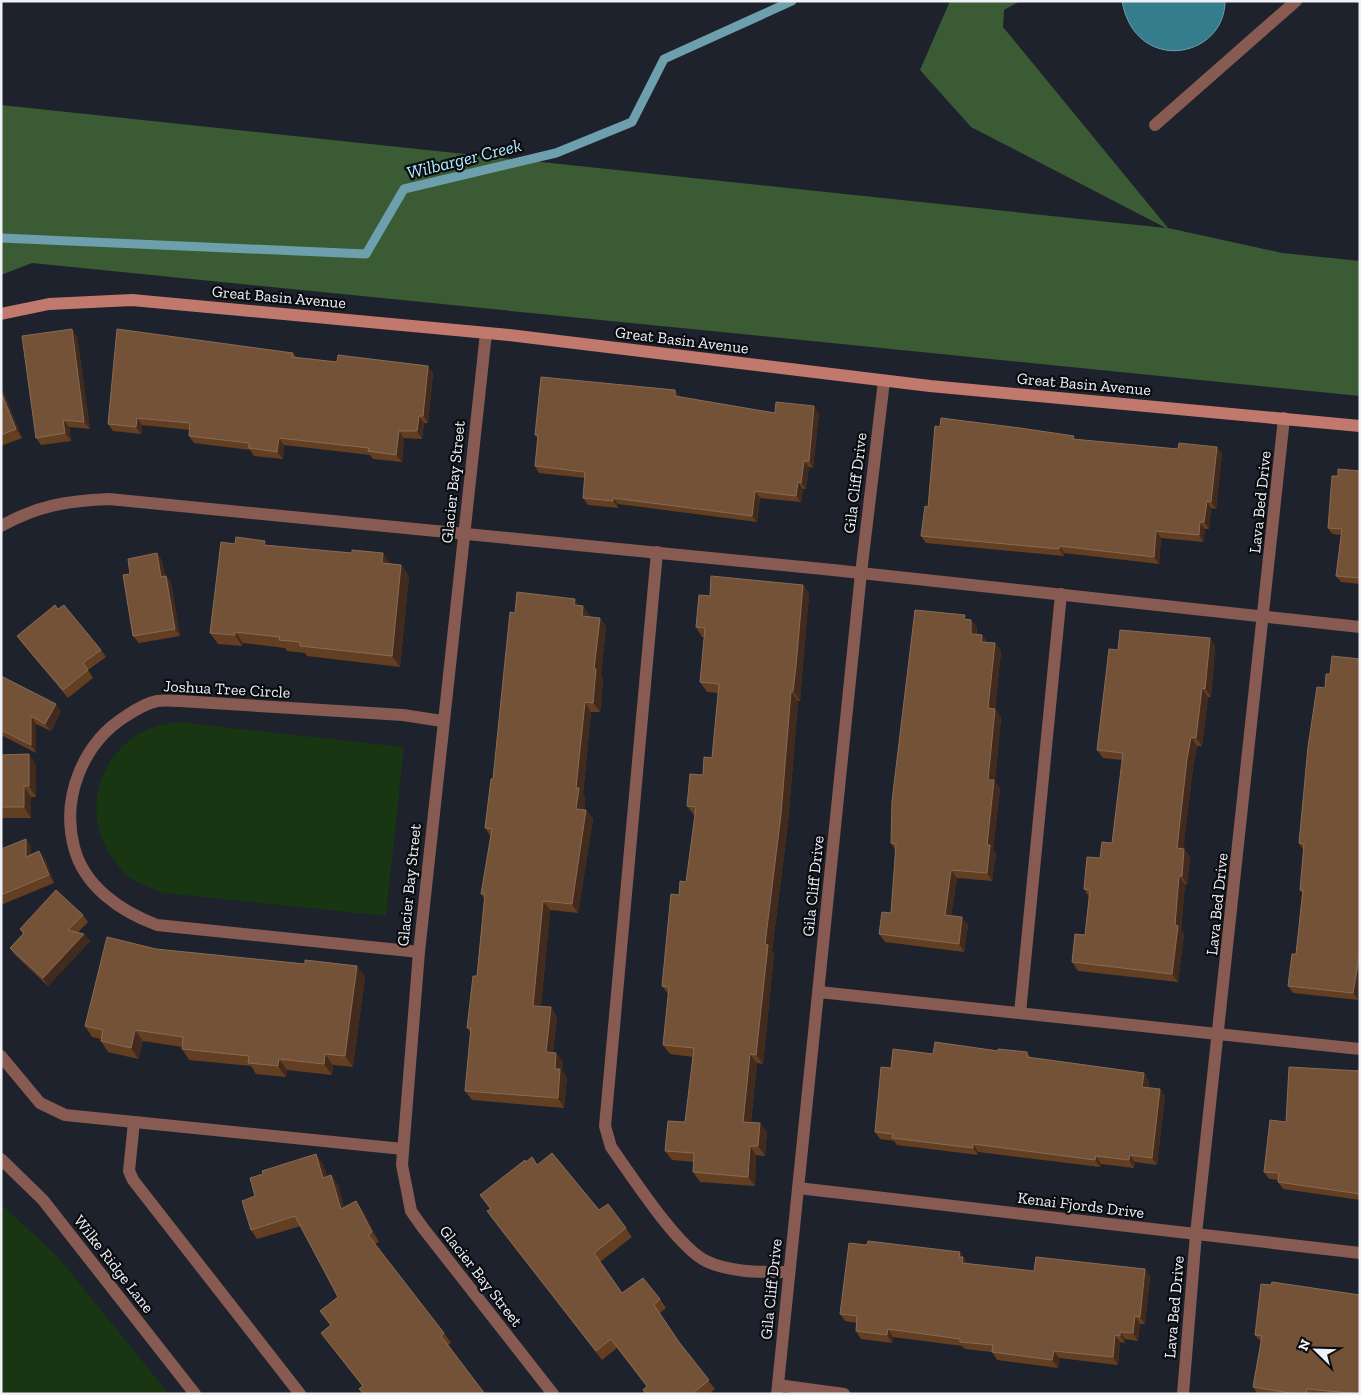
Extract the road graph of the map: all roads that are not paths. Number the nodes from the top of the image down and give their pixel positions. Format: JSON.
{"nodes":[{"id":1,"x":1296,"y":1,"type":"edge"},
{"id":2,"x":1154,"y":125,"type":"dead end"},
{"id":3,"x":1,"y":314,"type":"edge"},
{"id":4,"x":486,"y":333,"type":"junction"},
{"id":5,"x":884,"y":382,"type":"junction"},
{"id":6,"x":1284,"y":418,"type":"junction"},
{"id":7,"x":1360,"y":426,"type":"edge"},
{"id":8,"x":1,"y":526,"type":"edge"},
{"id":9,"x":463,"y":534,"type":"junction"},
{"id":10,"x":657,"y":552,"type":"junction"},
{"id":11,"x":861,"y":573,"type":"junction"},
{"id":12,"x":1061,"y":594,"type":"junction"},
{"id":13,"x":1265,"y":617,"type":"junction"},
{"id":14,"x":1360,"y":627,"type":"edge"},
{"id":15,"x":442,"y":721,"type":"junction"},
{"id":16,"x":418,"y":952,"type":"junction"},
{"id":17,"x":819,"y":992,"type":"junction"},
{"id":18,"x":1020,"y":1013,"type":"junction"},
{"id":19,"x":1219,"y":1035,"type":"junction"},
{"id":20,"x":1360,"y":1049,"type":"edge"},
{"id":21,"x":1,"y":1056,"type":"edge"},
{"id":22,"x":134,"y":1122,"type":"junction"},
{"id":23,"x":403,"y":1149,"type":"junction"},
{"id":24,"x":1,"y":1159,"type":"edge"},
{"id":25,"x":798,"y":1188,"type":"junction"},
{"id":26,"x":1196,"y":1234,"type":"junction"},
{"id":27,"x":1360,"y":1253,"type":"edge"},
{"id":28,"x":789,"y":1272,"type":"junction"},
{"id":29,"x":778,"y":1389,"type":"edge"},
{"id":30,"x":195,"y":1394,"type":"edge"},
{"id":31,"x":300,"y":1394,"type":"edge"},
{"id":32,"x":553,"y":1394,"type":"edge"},
{"id":33,"x":844,"y":1394,"type":"edge"},
{"id":34,"x":1183,"y":1394,"type":"edge"}],
"edges":[{"from":1,"to":2,"type":"street"},
{"from":3,"to":4,"type":"street","name":"Great Basin Avenue"},
{"from":4,"to":5,"type":"street","name":"Great Basin Avenue"},
{"from":4,"to":9,"type":"street","name":"Glacier Bay Street"},
{"from":5,"to":6,"type":"street","name":"Great Basin Avenue"},
{"from":5,"to":11,"type":"street","name":"Gila Cliff Drive"},
{"from":6,"to":7,"type":"street","name":"Great Basin Avenue"},
{"from":6,"to":13,"type":"street","name":"Lava Bed Drive"},
{"from":8,"to":9,"type":"street"},
{"from":9,"to":10,"type":"street"},
{"from":9,"to":15,"type":"street","name":"Glacier Bay Street"},
{"from":10,"to":11,"type":"street"},
{"from":10,"to":28,"type":"street"},
{"from":11,"to":12,"type":"street"},
{"from":11,"to":17,"type":"street","name":"Gila Cliff Drive"},
{"from":12,"to":13,"type":"street"},
{"from":12,"to":18,"type":"street"},
{"from":13,"to":14,"type":"street"},
{"from":13,"to":19,"type":"street","name":"Lava Bed Drive"},
{"from":15,"to":16,"type":"street","name":"Glacier Bay Street"},
{"from":15,"to":16,"type":"street","name":"Joshua Tree Circle"},
{"from":16,"to":23,"type":"street","name":"Glacier Bay Street"},
{"from":17,"to":18,"type":"street"},
{"from":17,"to":25,"type":"street","name":"Gila Cliff Drive"},
{"from":18,"to":19,"type":"street"},
{"from":19,"to":20,"type":"street"},
{"from":19,"to":26,"type":"street","name":"Lava Bed Drive"},
{"from":21,"to":22,"type":"street"},
{"from":22,"to":23,"type":"street"},
{"from":22,"to":31,"type":"street"},
{"from":23,"to":32,"type":"street","name":"Glacier Bay Street"},
{"from":24,"to":30,"type":"street","name":"Wilke Ridge Lane"},
{"from":25,"to":26,"type":"street","name":"Kenai Fjords Drive"},
{"from":25,"to":28,"type":"street","name":"Gila Cliff Drive"},
{"from":26,"to":27,"type":"street","name":"Kenai Fjords Drive"},
{"from":26,"to":34,"type":"street","name":"Lava Bed Drive"},
{"from":28,"to":29,"type":"street","name":"Gila Cliff Drive"},
{"from":29,"to":33,"type":"street"}]}
